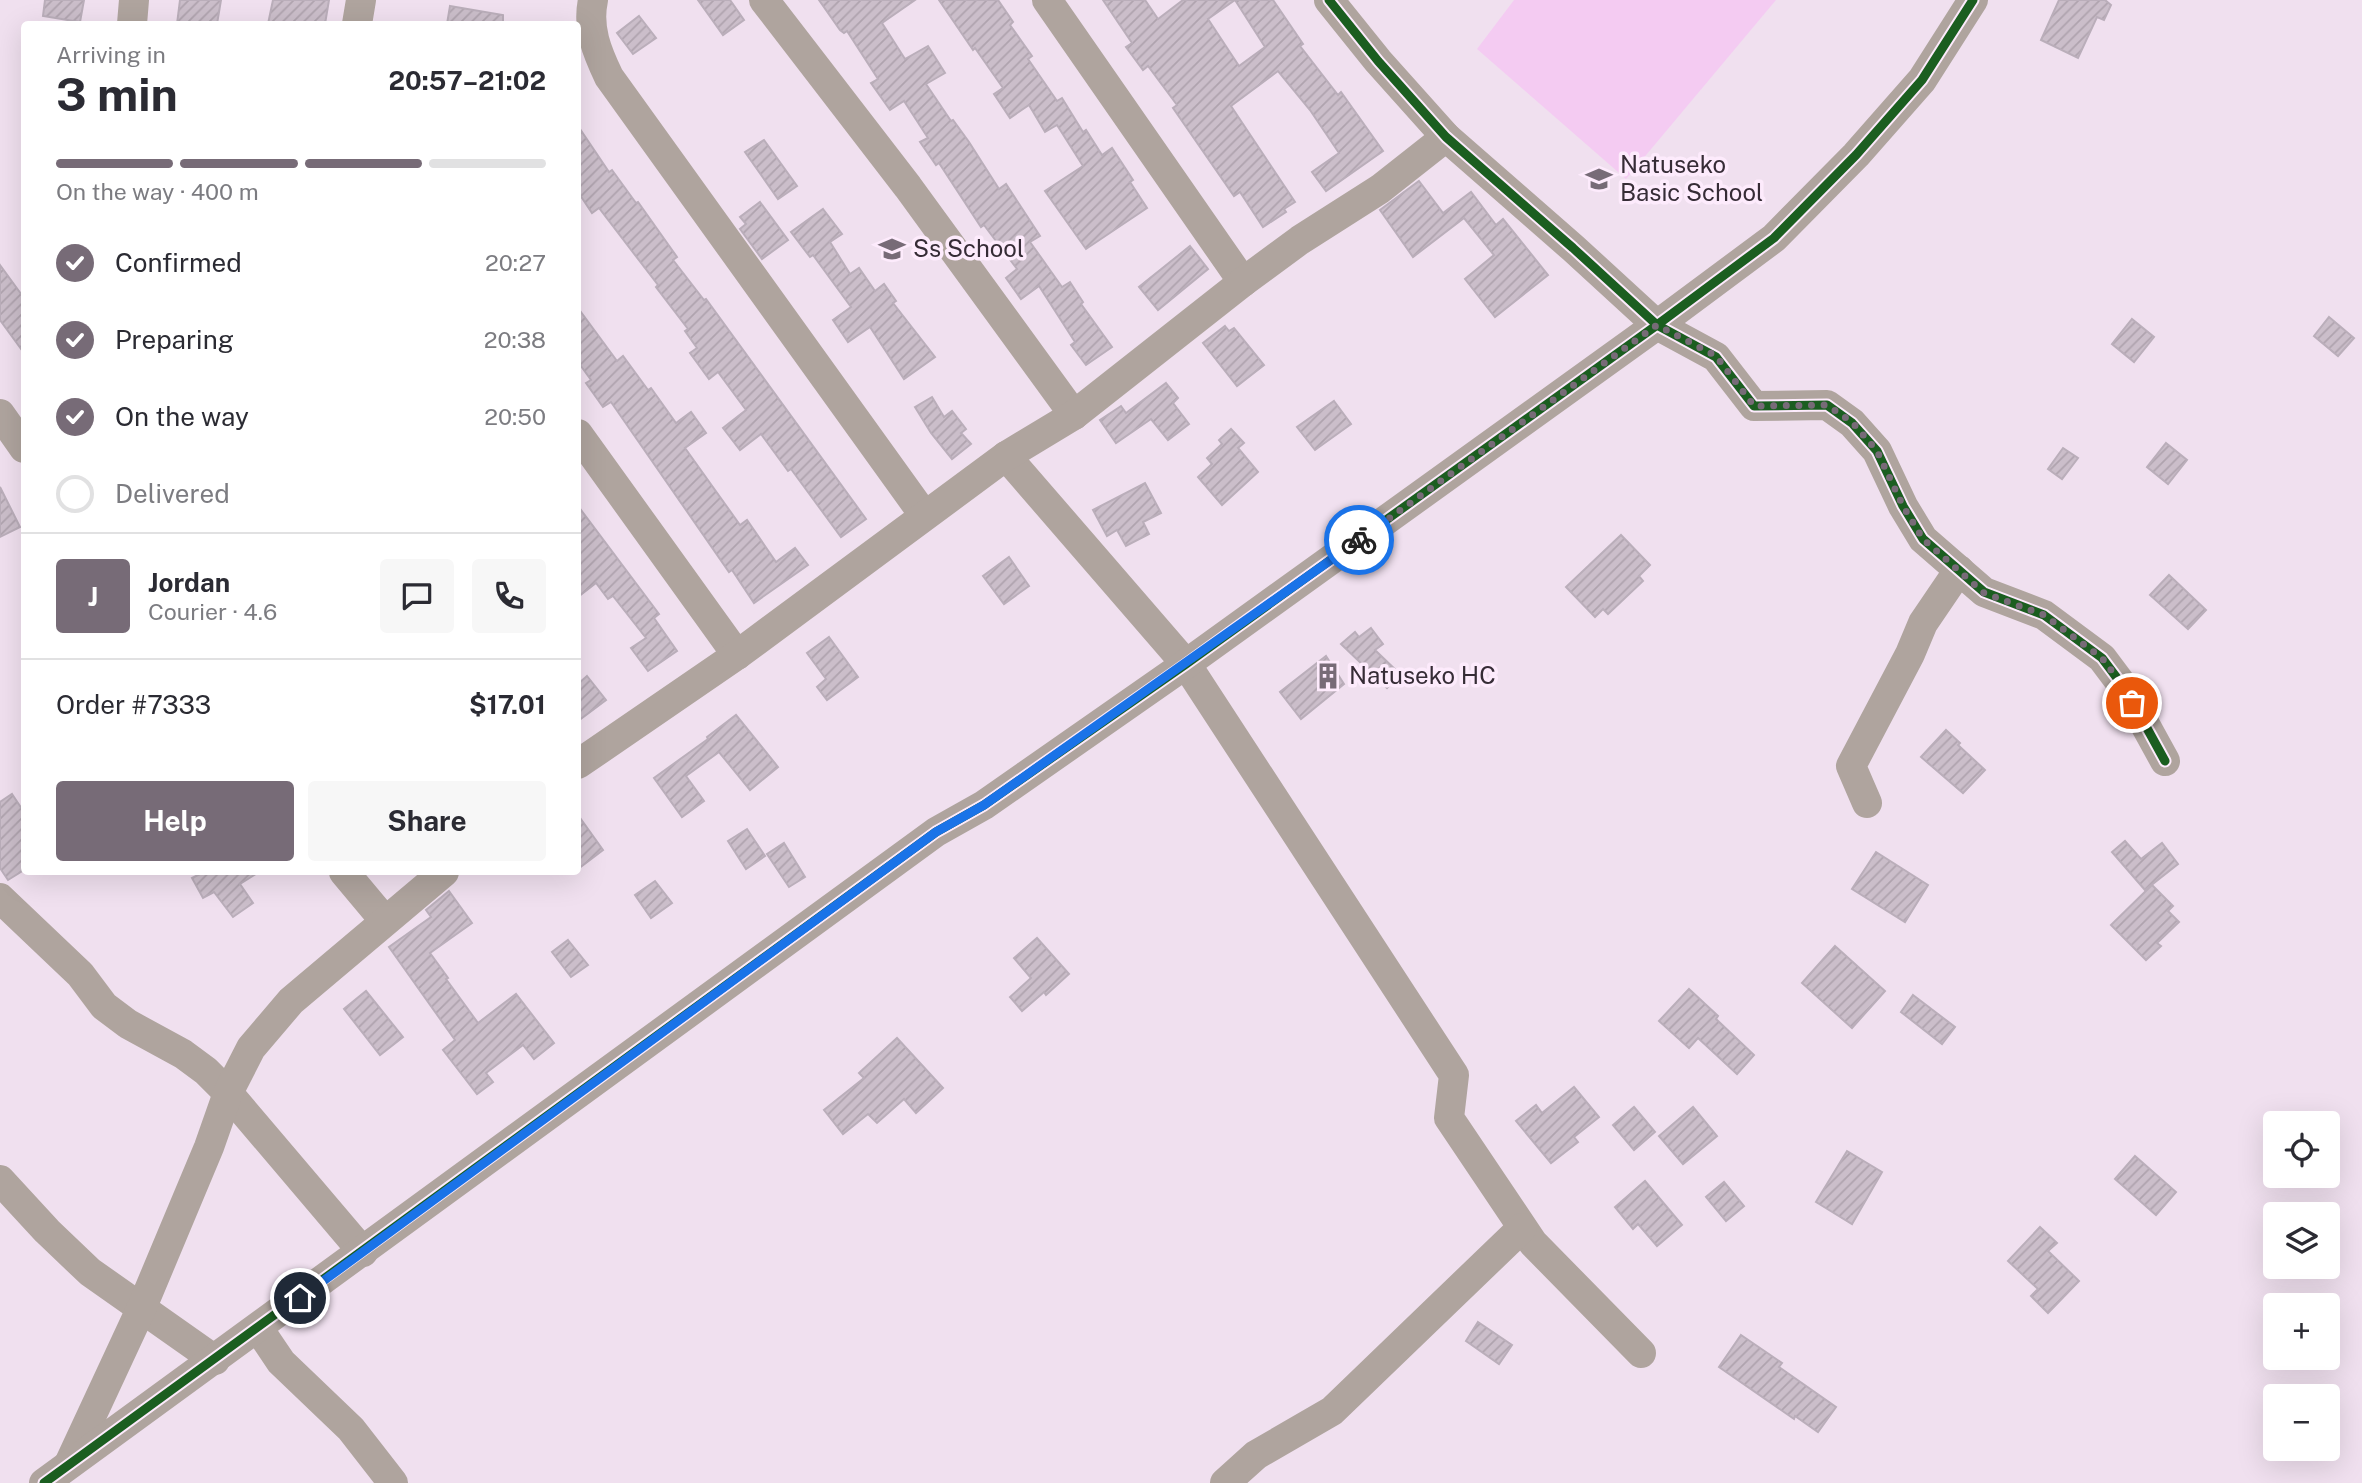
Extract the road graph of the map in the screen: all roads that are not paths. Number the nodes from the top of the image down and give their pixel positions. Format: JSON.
{"nodes":[{"id":1,"x":134,"y":0,"type":"edge"},
{"id":2,"x":361,"y":0,"type":"edge"},
{"id":3,"x":593,"y":0,"type":"edge"},
{"id":4,"x":764,"y":0,"type":"edge"},
{"id":5,"x":1047,"y":0,"type":"edge"},
{"id":6,"x":1329,"y":0,"type":"edge"},
{"id":7,"x":1973,"y":0,"type":"edge"},
{"id":8,"x":132,"y":21,"type":"edge"},
{"id":9,"x":358,"y":21,"type":"edge"},
{"id":10,"x":1446,"y":137,"type":"junction"},
{"id":11,"x":1243,"y":282,"type":"junction"},
{"id":12,"x":1657,"y":325,"type":"junction"},
{"id":13,"x":0,"y":414,"type":"edge"},
{"id":14,"x":1074,"y":415,"type":"junction"},
{"id":15,"x":581,"y":438,"type":"edge"},
{"id":16,"x":21,"y":444,"type":"edge"},
{"id":17,"x":1006,"y":456,"type":"junction"},
{"id":18,"x":924,"y":515,"type":"junction"},
{"id":19,"x":1959,"y":570,"type":"junction"},
{"id":20,"x":737,"y":655,"type":"junction"},
{"id":21,"x":1186,"y":664,"type":"junction"},
{"id":22,"x":2165,"y":761,"type":"dead end"},
{"id":23,"x":581,"y":762,"type":"edge"},
{"id":24,"x":1867,"y":803,"type":"dead end"},
{"id":25,"x":347,"y":875,"type":"edge"},
{"id":26,"x":440,"y":875,"type":"edge"},
{"id":27,"x":0,"y":898,"type":"edge"},
{"id":28,"x":385,"y":921,"type":"junction"},
{"id":29,"x":228,"y":1093,"type":"junction"},
{"id":30,"x":0,"y":1180,"type":"edge"},
{"id":31,"x":1522,"y":1228,"type":"junction"},
{"id":32,"x":363,"y":1252,"type":"junction"},
{"id":33,"x":142,"y":1307,"type":"junction"},
{"id":34,"x":258,"y":1328,"type":"junction"},
{"id":35,"x":1641,"y":1353,"type":"dead end"},
{"id":36,"x":215,"y":1360,"type":"junction"},
{"id":37,"x":68,"y":1465,"type":"junction"},
{"id":38,"x":44,"y":1483,"type":"edge"},
{"id":39,"x":393,"y":1483,"type":"edge"},
{"id":40,"x":1225,"y":1483,"type":"edge"}],
"edges":[{"from":1,"to":8,"type":"street"},
{"from":2,"to":9,"type":"street"},
{"from":3,"to":18,"type":"street"},
{"from":4,"to":14,"type":"street"},
{"from":5,"to":11,"type":"street"},
{"from":6,"to":10,"type":"street"},
{"from":7,"to":12,"type":"street"},
{"from":10,"to":11,"type":"street"},
{"from":10,"to":12,"type":"street"},
{"from":11,"to":14,"type":"street"},
{"from":12,"to":19,"type":"street"},
{"from":12,"to":21,"type":"street"},
{"from":13,"to":16,"type":"street"},
{"from":14,"to":17,"type":"street"},
{"from":15,"to":20,"type":"street"},
{"from":17,"to":18,"type":"street"},
{"from":17,"to":21,"type":"street"},
{"from":18,"to":20,"type":"street"},
{"from":19,"to":22,"type":"street"},
{"from":19,"to":24,"type":"street"},
{"from":20,"to":23,"type":"street"},
{"from":21,"to":31,"type":"street"},
{"from":21,"to":32,"type":"street"},
{"from":25,"to":28,"type":"street"},
{"from":26,"to":28,"type":"street"},
{"from":27,"to":29,"type":"street"},
{"from":28,"to":29,"type":"street"},
{"from":29,"to":32,"type":"street"},
{"from":29,"to":33,"type":"street"},
{"from":30,"to":33,"type":"street"},
{"from":31,"to":35,"type":"street"},
{"from":31,"to":40,"type":"street"},
{"from":32,"to":34,"type":"street"},
{"from":33,"to":36,"type":"street"},
{"from":33,"to":37,"type":"street"},
{"from":34,"to":36,"type":"street"},
{"from":34,"to":39,"type":"street"},
{"from":36,"to":37,"type":"street"},
{"from":37,"to":38,"type":"street"}]}
